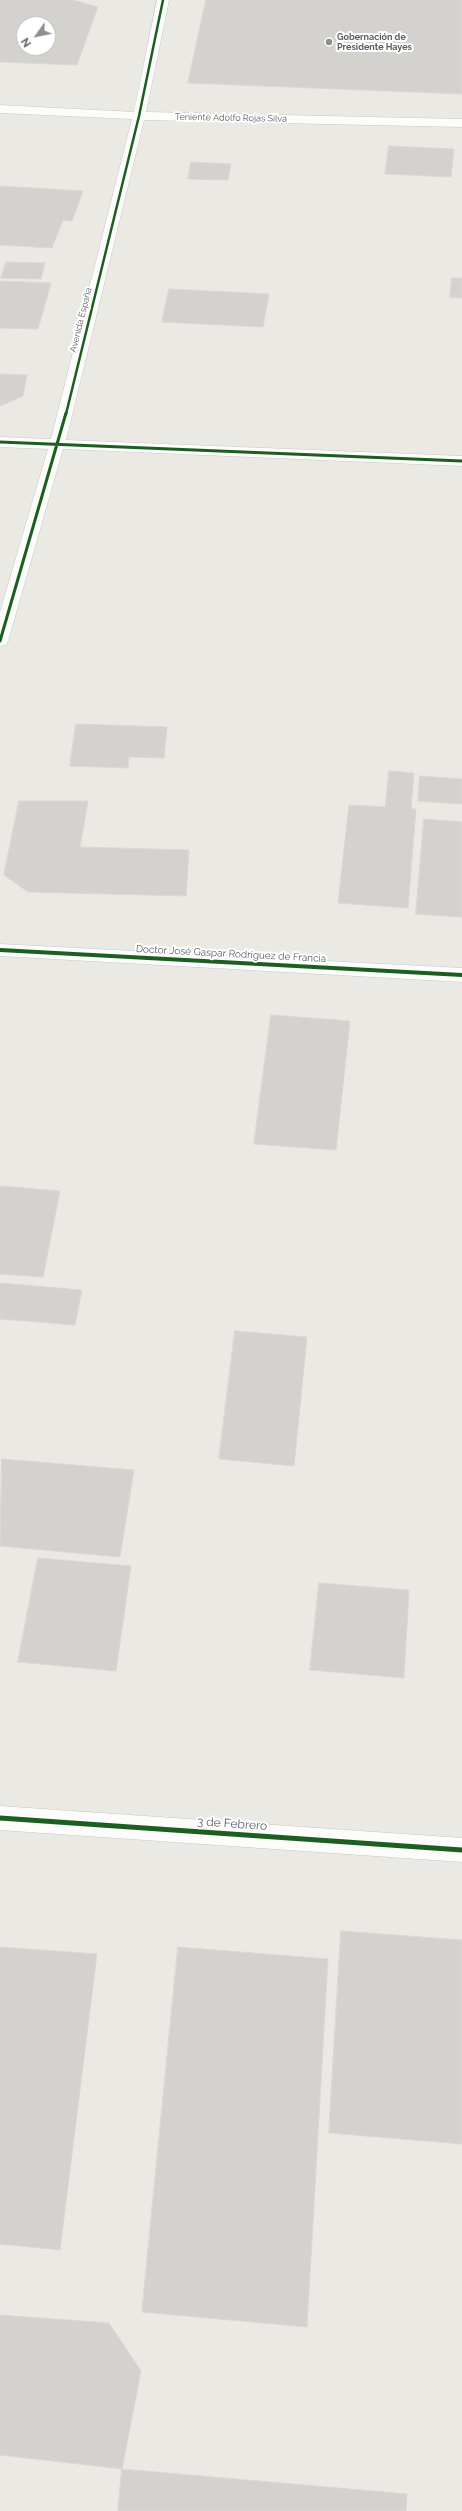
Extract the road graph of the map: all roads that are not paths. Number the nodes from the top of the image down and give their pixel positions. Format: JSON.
{"nodes":[{"id":1,"x":163,"y":0,"type":"edge"},
{"id":2,"x":0,"y":109,"type":"edge"},
{"id":3,"x":139,"y":116,"type":"junction"},
{"id":4,"x":462,"y":123,"type":"edge"},
{"id":5,"x":0,"y":442,"type":"edge"},
{"id":6,"x":58,"y":445,"type":"junction"},
{"id":7,"x":462,"y":461,"type":"edge"},
{"id":8,"x":0,"y":641,"type":"edge"},
{"id":9,"x":0,"y":950,"type":"edge"},
{"id":10,"x":462,"y":975,"type":"edge"},
{"id":11,"x":0,"y":1818,"type":"edge"},
{"id":12,"x":462,"y":1850,"type":"edge"}],
"edges":[{"from":1,"to":3,"type":"street","name":"Avenida España"},
{"from":2,"to":3,"type":"street","name":"Teniente Adolfo Rojas Silva"},
{"from":3,"to":4,"type":"street","name":"Teniente Adolfo Rojas Silva"},
{"from":3,"to":6,"type":"street","name":"Avenida España"},
{"from":5,"to":6,"type":"street"},
{"from":6,"to":7,"type":"street"},
{"from":6,"to":8,"type":"street","name":"Avenida España"},
{"from":9,"to":10,"type":"street","name":"Doctor José Gaspar Rodriguez de Francia"},
{"from":11,"to":12,"type":"street","name":"3 de Febrero"}]}
